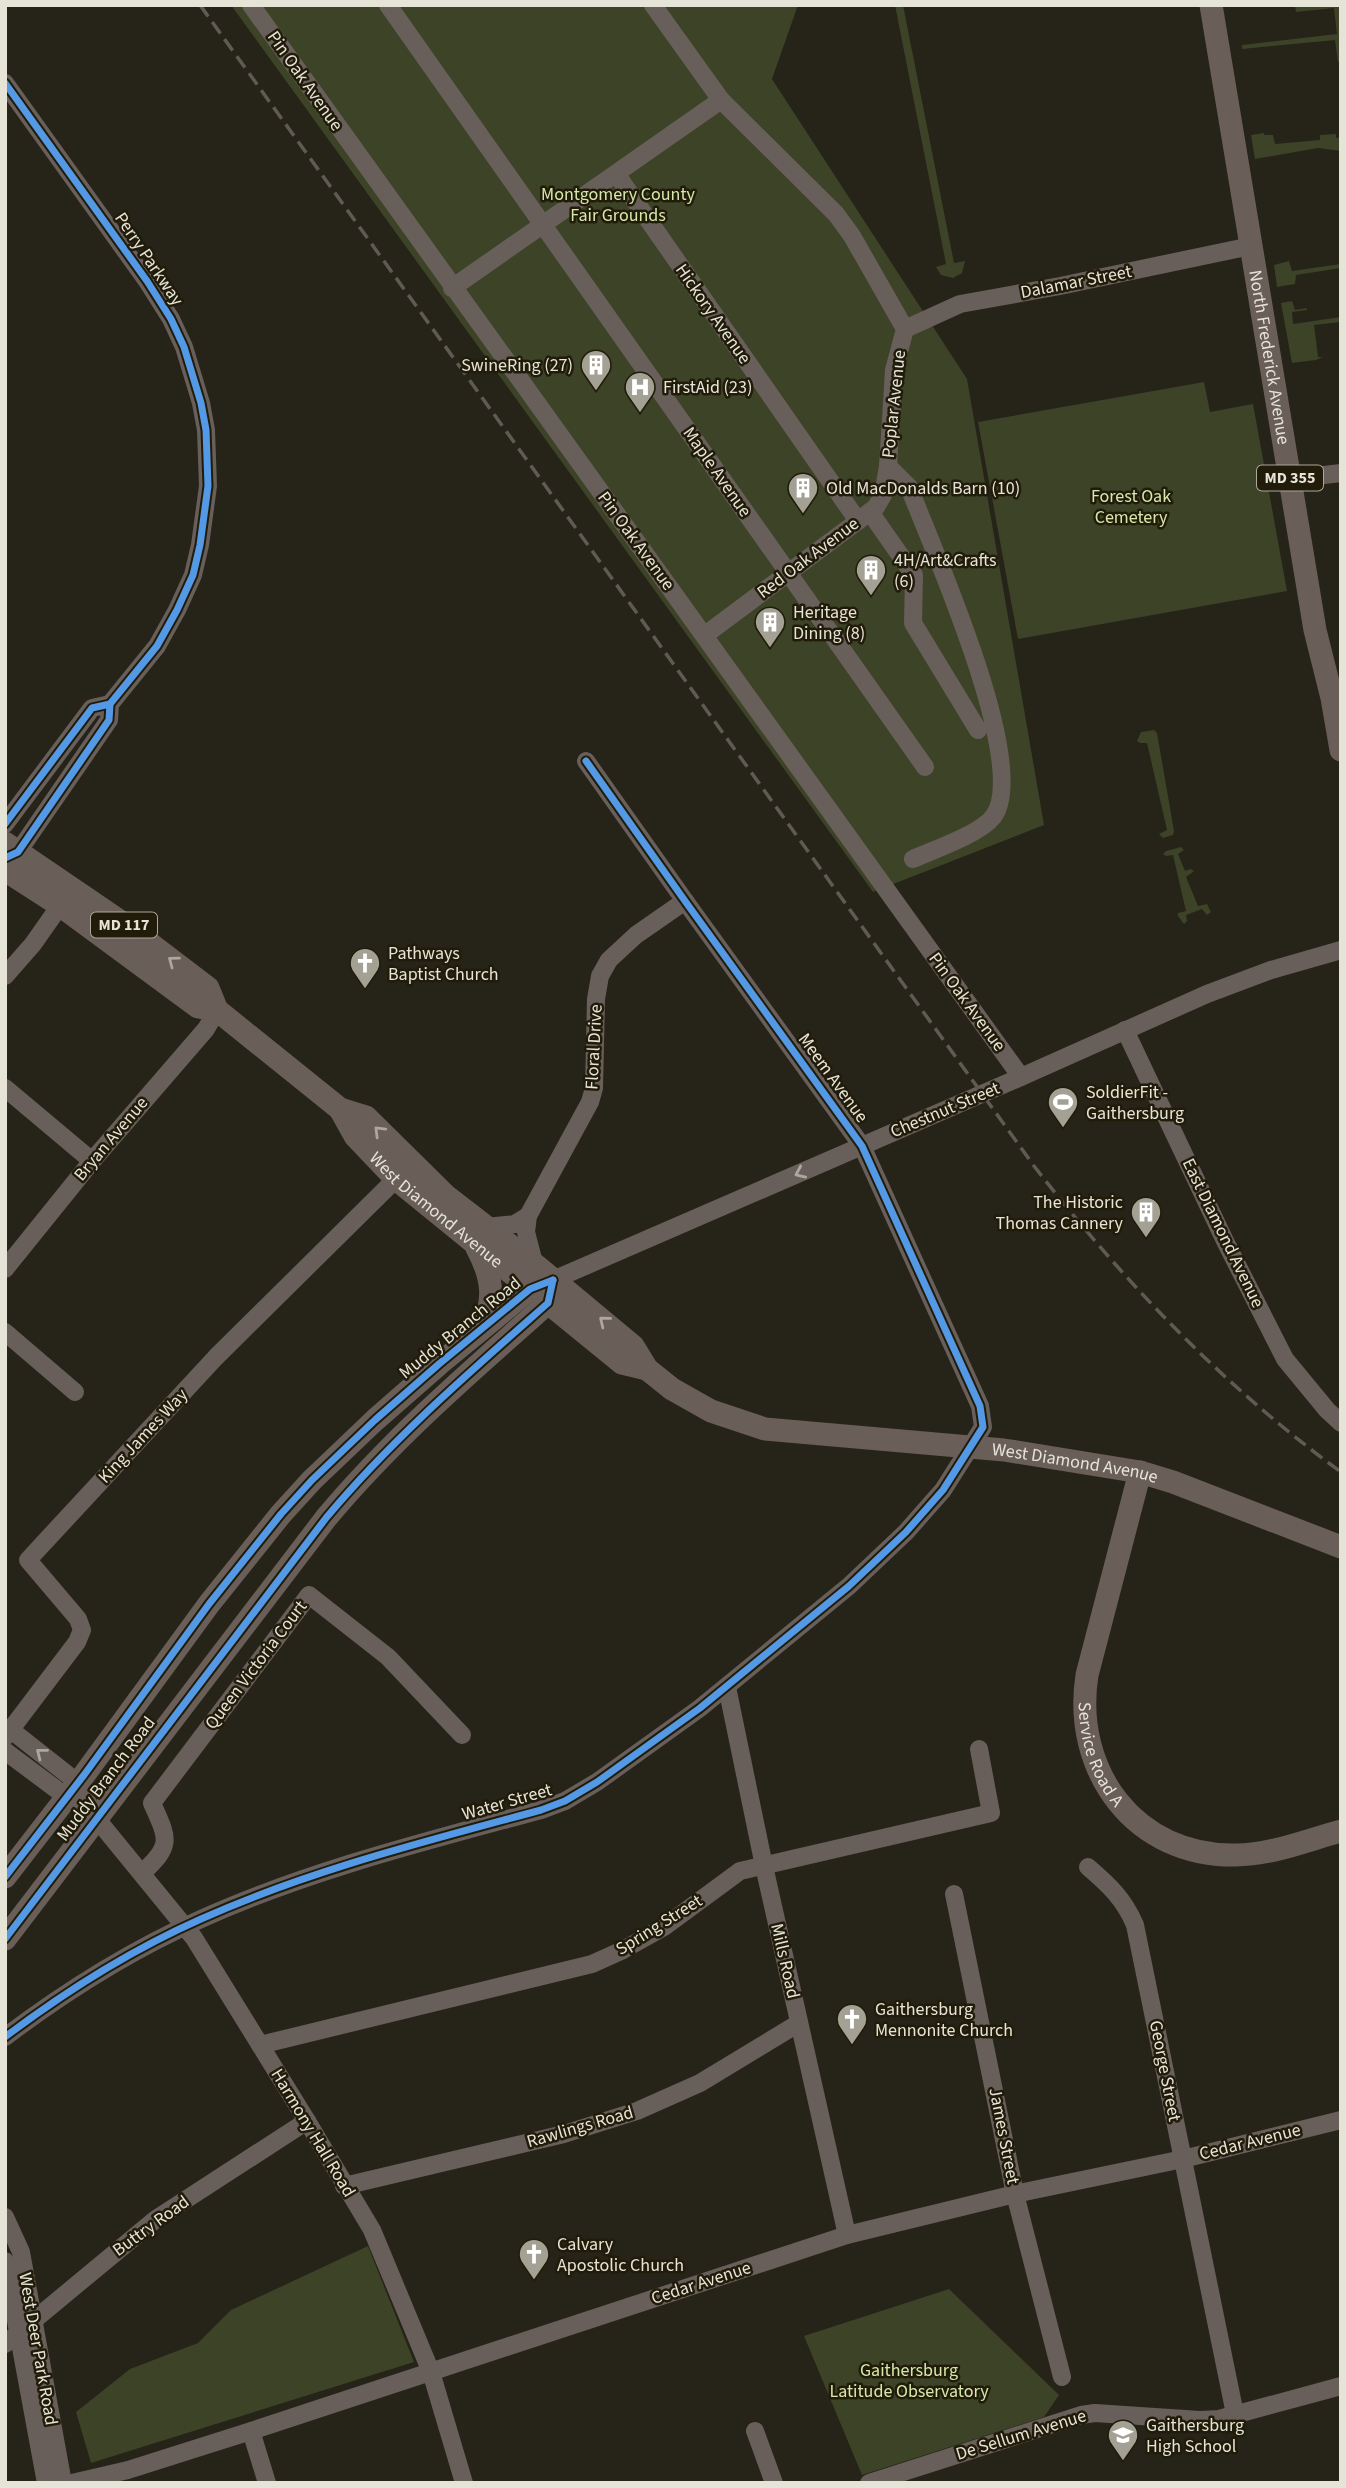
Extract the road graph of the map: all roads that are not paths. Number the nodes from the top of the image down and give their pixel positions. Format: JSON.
{"nodes":[{"id":1,"x":251,"y":5,"type":"edge"},
{"id":2,"x":388,"y":5,"type":"edge"},
{"id":3,"x":653,"y":5,"type":"edge"},
{"id":4,"x":1211,"y":5,"type":"edge"},
{"id":5,"x":5,"y":83,"type":"edge"},
{"id":6,"x":720,"y":100,"type":"junction"},
{"id":7,"x":617,"y":175,"type":"junction"},
{"id":8,"x":544,"y":224,"type":"junction"},
{"id":9,"x":1251,"y":246,"type":"junction"},
{"id":10,"x":452,"y":288,"type":"junction"},
{"id":11,"x":905,"y":329,"type":"junction"},
{"id":12,"x":888,"y":466,"type":"junction"},
{"id":13,"x":1341,"y":473,"type":"edge"},
{"id":14,"x":1290,"y":479,"type":"junction"},
{"id":15,"x":864,"y":517,"type":"junction"},
{"id":16,"x":788,"y":573,"type":"junction"},
{"id":17,"x":705,"y":635,"type":"junction"},
{"id":18,"x":1336,"y":697,"type":"edge"},
{"id":19,"x":110,"y":704,"type":"junction"},
{"id":20,"x":978,"y":730,"type":"dead end"},
{"id":21,"x":1341,"y":750,"type":"edge"},
{"id":22,"x":586,"y":761,"type":"dead end"},
{"id":23,"x":925,"y":767,"type":"dead end"},
{"id":24,"x":5,"y":824,"type":"edge"},
{"id":25,"x":8,"y":856,"type":"edge"},
{"id":26,"x":913,"y":859,"type":"dead end"},
{"id":27,"x":66,"y":897,"type":"junction"},
{"id":28,"x":685,"y":901,"type":"junction"},
{"id":29,"x":1341,"y":950,"type":"edge"},
{"id":30,"x":5,"y":976,"type":"edge"},
{"id":31,"x":218,"y":1010,"type":"junction"},
{"id":32,"x":1125,"y":1030,"type":"junction"},
{"id":33,"x":1021,"y":1077,"type":"junction"},
{"id":34,"x":5,"y":1088,"type":"edge"},
{"id":35,"x":862,"y":1146,"type":"junction"},
{"id":36,"x":92,"y":1160,"type":"junction"},
{"id":37,"x":404,"y":1171,"type":"junction"},
{"id":38,"x":528,"y":1216,"type":"junction"},
{"id":39,"x":481,"y":1236,"type":"junction"},
{"id":40,"x":534,"y":1263,"type":"junction"},
{"id":41,"x":5,"y":1269,"type":"edge"},
{"id":42,"x":544,"y":1291,"type":"junction"},
{"id":43,"x":5,"y":1332,"type":"edge"},
{"id":44,"x":478,"y":1334,"type":"junction"},
{"id":45,"x":75,"y":1392,"type":"dead end"},
{"id":46,"x":1341,"y":1423,"type":"edge"},
{"id":47,"x":972,"y":1446,"type":"junction"},
{"id":48,"x":1140,"y":1472,"type":"junction"},
{"id":49,"x":1341,"y":1547,"type":"edge"},
{"id":50,"x":727,"y":1686,"type":"junction"},
{"id":51,"x":8,"y":1733,"type":"edge"},
{"id":52,"x":462,"y":1735,"type":"dead end"},
{"id":53,"x":979,"y":1749,"type":"dead end"},
{"id":54,"x":5,"y":1751,"type":"edge"},
{"id":55,"x":71,"y":1789,"type":"junction"},
{"id":56,"x":96,"y":1818,"type":"junction"},
{"id":57,"x":1341,"y":1831,"type":"edge"},
{"id":58,"x":764,"y":1867,"type":"junction"},
{"id":59,"x":1088,"y":1867,"type":"dead end"},
{"id":60,"x":142,"y":1873,"type":"junction"},
{"id":61,"x":5,"y":1877,"type":"edge"},
{"id":62,"x":954,"y":1894,"type":"dead end"},
{"id":63,"x":185,"y":1926,"type":"junction"},
{"id":64,"x":5,"y":1939,"type":"edge"},
{"id":65,"x":799,"y":2023,"type":"junction"},
{"id":66,"x":5,"y":2038,"type":"edge"},
{"id":67,"x":260,"y":2045,"type":"junction"},
{"id":68,"x":1341,"y":2120,"type":"edge"},
{"id":69,"x":307,"y":2122,"type":"junction"},
{"id":70,"x":1183,"y":2159,"type":"junction"},
{"id":71,"x":344,"y":2186,"type":"junction"},
{"id":72,"x":1015,"y":2194,"type":"junction"},
{"id":73,"x":5,"y":2217,"type":"edge"},
{"id":74,"x":847,"y":2235,"type":"junction"},
{"id":75,"x":5,"y":2261,"type":"edge"},
{"id":76,"x":19,"y":2334,"type":"edge"},
{"id":77,"x":431,"y":2372,"type":"junction"},
{"id":78,"x":1062,"y":2376,"type":"dead end"},
{"id":79,"x":1341,"y":2386,"type":"edge"},
{"id":80,"x":1235,"y":2414,"type":"junction"},
{"id":81,"x":251,"y":2431,"type":"junction"},
{"id":82,"x":755,"y":2431,"type":"dead end"},
{"id":83,"x":46,"y":2483,"type":"edge"},
{"id":84,"x":63,"y":2483,"type":"edge"},
{"id":85,"x":72,"y":2483,"type":"edge"},
{"id":86,"x":267,"y":2483,"type":"edge"},
{"id":87,"x":464,"y":2483,"type":"edge"},
{"id":88,"x":774,"y":2483,"type":"edge"},
{"id":89,"x":869,"y":2483,"type":"edge"}],
"edges":[{"from":1,"to":10,"type":"street","name":"Pin Oak Avenue"},
{"from":2,"to":8,"type":"street","name":"Maple Avenue"},
{"from":3,"to":6,"type":"street","name":"Poplar Avenue"},
{"from":4,"to":9,"type":"main road","name":"North Frederick Avenue","number":"MD 355"},
{"from":5,"to":19,"type":"street","name":"Perry Parkway"},
{"from":6,"to":7,"type":"street"},
{"from":6,"to":11,"type":"street","name":"Poplar Avenue"},
{"from":7,"to":8,"type":"street"},
{"from":7,"to":15,"type":"street","name":"Hickory Avenue"},
{"from":8,"to":10,"type":"street"},
{"from":8,"to":16,"type":"street","name":"Maple Avenue"},
{"from":9,"to":11,"type":"street","name":"Dalamar Street"},
{"from":9,"to":14,"type":"main road","name":"North Frederick Avenue","number":"MD 355"},
{"from":10,"to":17,"type":"street","name":"Pin Oak Avenue"},
{"from":11,"to":12,"type":"street","name":"Poplar Avenue"},
{"from":12,"to":15,"type":"street","name":"Red Oak Avenue"},
{"from":12,"to":26,"type":"street","name":"Poplar Avenue"},
{"from":13,"to":14,"type":"street"},
{"from":14,"to":18,"type":"main road","name":"North Frederick Avenue","number":"MD 355"},
{"from":15,"to":16,"type":"street","name":"Red Oak Avenue"},
{"from":15,"to":20,"type":"street","name":"Hickory Avenue"},
{"from":16,"to":17,"type":"street","name":"Red Oak Avenue"},
{"from":16,"to":23,"type":"street","name":"Maple Avenue"},
{"from":17,"to":33,"type":"street","name":"Pin Oak Avenue"},
{"from":18,"to":21,"type":"main road","name":"North Frederick Avenue","number":"MD 355"},
{"from":19,"to":24,"type":"street","name":"Perry Parkway"},
{"from":19,"to":25,"type":"street","name":"Perry Parkway"},
{"from":22,"to":28,"type":"street","name":"Meem Avenue"},
{"from":25,"to":27,"type":"main road","name":"West Diamond Avenue","number":"MD 117"},
{"from":27,"to":30,"type":"street"},
{"from":27,"to":31,"type":"main road","name":"West Diamond Avenue","number":"MD 117"},
{"from":28,"to":35,"type":"street","name":"Meem Avenue"},
{"from":28,"to":38,"type":"street","name":"Floral Drive"},
{"from":29,"to":32,"type":"street","name":"Chestnut Street"},
{"from":31,"to":36,"type":"street","name":"Bryan Avenue"},
{"from":31,"to":37,"type":"main road","name":"West Diamond Avenue","number":"MD 117"},
{"from":32,"to":33,"type":"street","name":"Chestnut Street"},
{"from":32,"to":46,"type":"street","name":"East Diamond Avenue"},
{"from":33,"to":35,"type":"street","name":"Chestnut Street"},
{"from":34,"to":36,"type":"street"},
{"from":35,"to":42,"type":"street","name":"Chestnut Street","one_way":true},
{"from":35,"to":47,"type":"street","name":"Meem Avenue"},
{"from":36,"to":41,"type":"street","name":"Bryan Avenue"},
{"from":37,"to":39,"type":"main road","name":"West Diamond Avenue","number":"MD 117"},
{"from":37,"to":51,"type":"street","name":"King James Way"},
{"from":38,"to":39,"type":"street"},
{"from":38,"to":40,"type":"street"},
{"from":39,"to":40,"type":"main road","name":"West Diamond Avenue","number":"MD 117"},
{"from":39,"to":42,"type":"main road","name":"West Diamond Avenue","number":"MD 117"},
{"from":39,"to":44,"type":"main road"},
{"from":40,"to":42,"type":"main road","name":"West Diamond Avenue","number":"MD 117"},
{"from":42,"to":44,"type":"main road","name":"Muddy Branch Road"},
{"from":42,"to":47,"type":"main road","name":"West Diamond Avenue"},
{"from":42,"to":56,"type":"main road","name":"Muddy Branch Road"},
{"from":43,"to":45,"type":"street"},
{"from":44,"to":55,"type":"main road","name":"Muddy Branch Road"},
{"from":47,"to":48,"type":"main road","name":"West Diamond Avenue"},
{"from":47,"to":50,"type":"street","name":"Water Street"},
{"from":48,"to":49,"type":"main road","name":"West Diamond Avenue"},
{"from":48,"to":57,"type":"main road","name":"Service Road A"},
{"from":50,"to":58,"type":"street","name":"Mills Road"},
{"from":50,"to":63,"type":"street","name":"Water Street"},
{"from":55,"to":51,"type":"street","name":"King James Way","one_way":true},
{"from":52,"to":60,"type":"street","name":"Queen Victoria Court"},
{"from":53,"to":58,"type":"street","name":"Spring Street"},
{"from":54,"to":55,"type":"street","name":"King James Way"},
{"from":55,"to":56,"type":"street","name":"King James Way"},
{"from":55,"to":61,"type":"main road","name":"Muddy Branch Road"},
{"from":56,"to":60,"type":"street","name":"Harmony Hall Road"},
{"from":56,"to":64,"type":"main road","name":"Muddy Branch Road"},
{"from":58,"to":65,"type":"street","name":"Mills Road"},
{"from":58,"to":67,"type":"street","name":"Spring Street"},
{"from":59,"to":70,"type":"street","name":"George Street"},
{"from":60,"to":63,"type":"street","name":"Harmony Hall Road"},
{"from":62,"to":72,"type":"street","name":"James Street"},
{"from":63,"to":66,"type":"street","name":"Water Street"},
{"from":63,"to":67,"type":"street","name":"Harmony Hall Road"},
{"from":65,"to":71,"type":"street","name":"Rawlings Road"},
{"from":65,"to":74,"type":"street","name":"Mills Road"},
{"from":67,"to":69,"type":"street","name":"Harmony Hall Road"},
{"from":68,"to":70,"type":"street","name":"Cedar Avenue"},
{"from":69,"to":71,"type":"street","name":"Harmony Hall Road"},
{"from":69,"to":76,"type":"street","name":"Buttry Road"},
{"from":70,"to":72,"type":"street","name":"Cedar Avenue"},
{"from":70,"to":80,"type":"street","name":"George Street"},
{"from":71,"to":77,"type":"street","name":"Harmony Hall Road"},
{"from":72,"to":74,"type":"street","name":"Cedar Avenue"},
{"from":72,"to":78,"type":"street","name":"James Street"},
{"from":73,"to":76,"type":"street","name":"West Deer Park Road"},
{"from":74,"to":77,"type":"street","name":"Cedar Avenue"},
{"from":75,"to":76,"type":"street","name":"West Deer Park Road"},
{"from":76,"to":83,"type":"street","name":"West Deer Park Road"},
{"from":76,"to":84,"type":"street","name":"West Deer Park Road"},
{"from":77,"to":81,"type":"street","name":"Cedar Avenue"},
{"from":77,"to":87,"type":"street","name":"Harmony Hall Road"},
{"from":79,"to":80,"type":"street","name":"De Sellum Avenue"},
{"from":80,"to":89,"type":"street","name":"De Sellum Avenue"},
{"from":81,"to":85,"type":"street","name":"Cedar Avenue"},
{"from":81,"to":86,"type":"street"},
{"from":82,"to":88,"type":"street"}]}
